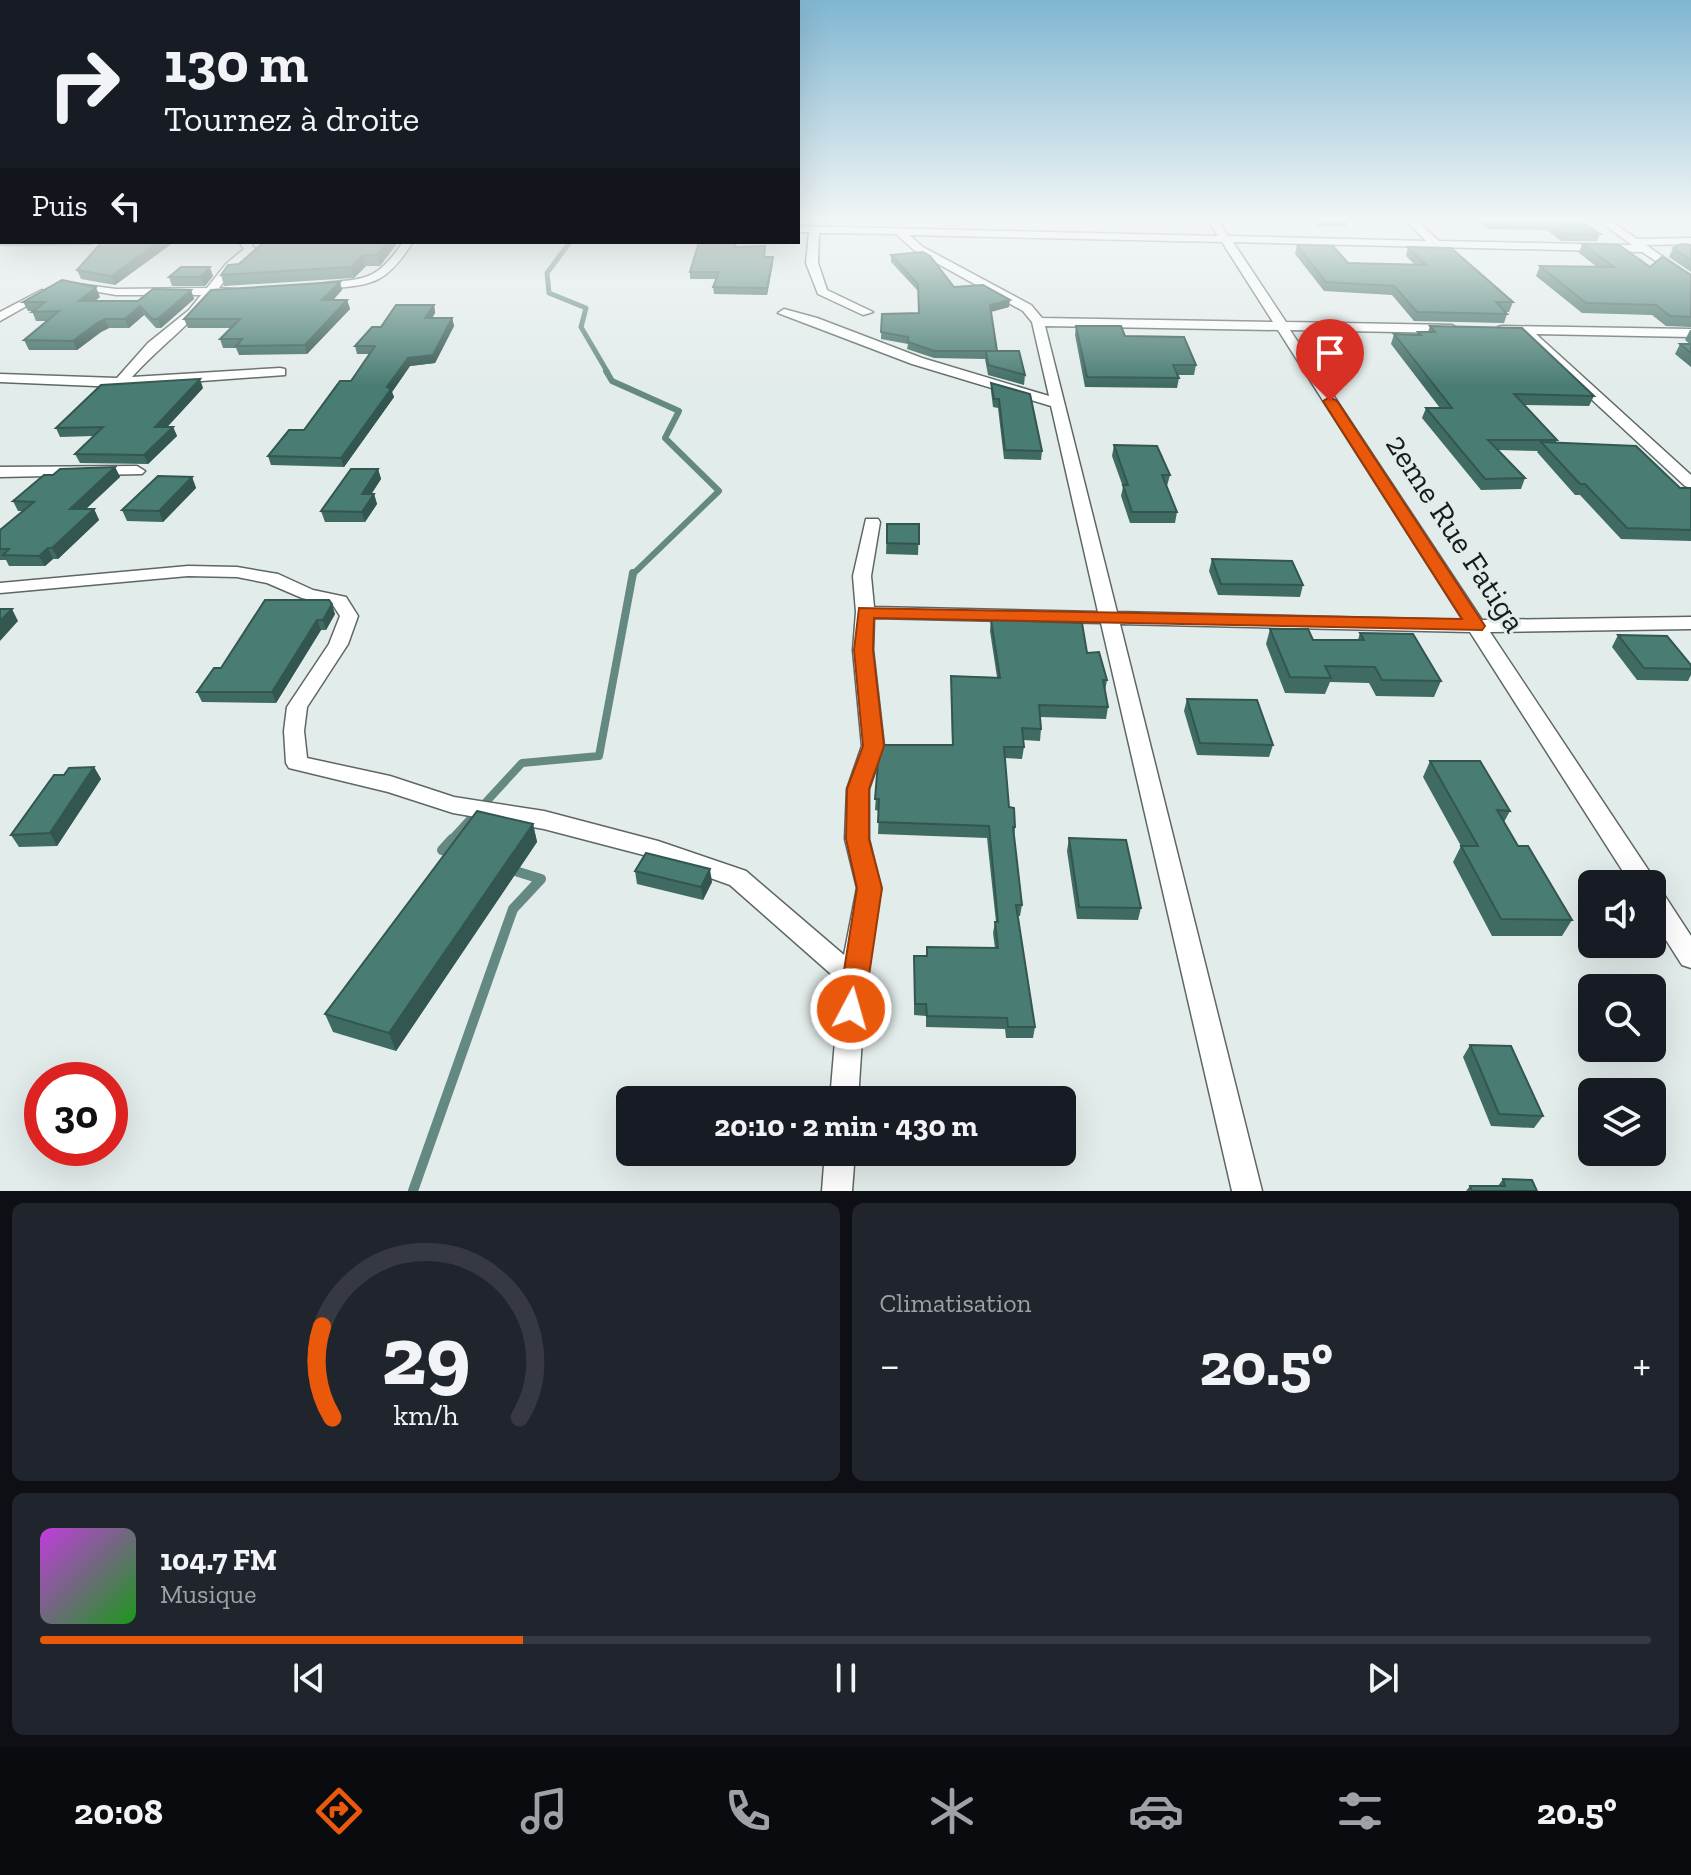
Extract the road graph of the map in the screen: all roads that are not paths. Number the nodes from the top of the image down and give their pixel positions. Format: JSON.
{"nodes":[{"id":1,"x":75,"y":275,"type":"edge"},
{"id":2,"x":224,"y":275,"type":"edge"},
{"id":3,"x":380,"y":275,"type":"edge"},
{"id":4,"x":816,"y":275,"type":"edge"},
{"id":5,"x":966,"y":275,"type":"edge"},
{"id":6,"x":1248,"y":275,"type":"edge"},
{"id":7,"x":57,"y":286,"type":"edge"},
{"id":8,"x":304,"y":288,"type":"edge"},
{"id":9,"x":250,"y":290,"type":"edge"},
{"id":10,"x":212,"y":293,"type":"junction"},
{"id":11,"x":867,"y":312,"type":"dead end"},
{"id":12,"x":784,"y":313,"type":"dead end"},
{"id":13,"x":0,"y":317,"type":"edge"},
{"id":14,"x":1038,"y":322,"type":"junction"},
{"id":15,"x":1281,"y":326,"type":"junction"},
{"id":16,"x":1464,"y":329,"type":"edge"},
{"id":17,"x":1494,"y":329,"type":"edge"},
{"id":18,"x":1524,"y":330,"type":"junction"},
{"id":19,"x":1691,"y":333,"type":"edge"},
{"id":20,"x":280,"y":372,"type":"dead end"},
{"id":21,"x":0,"y":378,"type":"edge"},
{"id":22,"x":120,"y":383,"type":"junction"},
{"id":23,"x":1057,"y":403,"type":"junction"},
{"id":24,"x":137,"y":471,"type":"dead end"},
{"id":25,"x":0,"y":472,"type":"edge"},
{"id":26,"x":1691,"y":483,"type":"edge"},
{"id":27,"x":872,"y":522,"type":"dead end"},
{"id":28,"x":0,"y":588,"type":"edge"},
{"id":29,"x":865,"y":612,"type":"junction"},
{"id":30,"x":1108,"y":617,"type":"junction"},
{"id":31,"x":1691,"y":623,"type":"edge"},
{"id":32,"x":1476,"y":626,"type":"junction"},
{"id":33,"x":1635,"y":870,"type":"edge"},
{"id":34,"x":1666,"y":919,"type":"edge"},
{"id":35,"x":1691,"y":957,"type":"edge"},
{"id":36,"x":853,"y":978,"type":"junction"},
{"id":37,"x":845,"y":1086,"type":"edge"},
{"id":38,"x":839,"y":1166,"type":"edge"},
{"id":39,"x":837,"y":1191,"type":"edge"},
{"id":40,"x":1247,"y":1191,"type":"edge"}],
"edges":[{"from":1,"to":10,"type":"street"},
{"from":2,"to":10,"type":"street"},
{"from":3,"to":8,"type":"street"},
{"from":4,"to":11,"type":"street"},
{"from":5,"to":14,"type":"street"},
{"from":6,"to":15,"type":"street","name":"2eme Rue Fatiga"},
{"from":7,"to":13,"type":"street"},
{"from":9,"to":10,"type":"street"},
{"from":10,"to":22,"type":"street"},
{"from":12,"to":23,"type":"street"},
{"from":14,"to":15,"type":"street"},
{"from":14,"to":23,"type":"street"},
{"from":15,"to":16,"type":"street"},
{"from":15,"to":32,"type":"street","name":"2eme Rue Fatiga"},
{"from":17,"to":18,"type":"street"},
{"from":18,"to":19,"type":"street"},
{"from":18,"to":26,"type":"street"},
{"from":20,"to":22,"type":"street"},
{"from":21,"to":22,"type":"street"},
{"from":23,"to":30,"type":"street"},
{"from":24,"to":25,"type":"street"},
{"from":27,"to":29,"type":"street"},
{"from":28,"to":36,"type":"street"},
{"from":29,"to":30,"type":"street"},
{"from":29,"to":36,"type":"street"},
{"from":30,"to":32,"type":"street"},
{"from":30,"to":40,"type":"street"},
{"from":31,"to":32,"type":"street"},
{"from":32,"to":33,"type":"street","name":"2eme Rue Fatiga"},
{"from":34,"to":35,"type":"street"},
{"from":36,"to":37,"type":"street"},
{"from":38,"to":39,"type":"street"}]}
